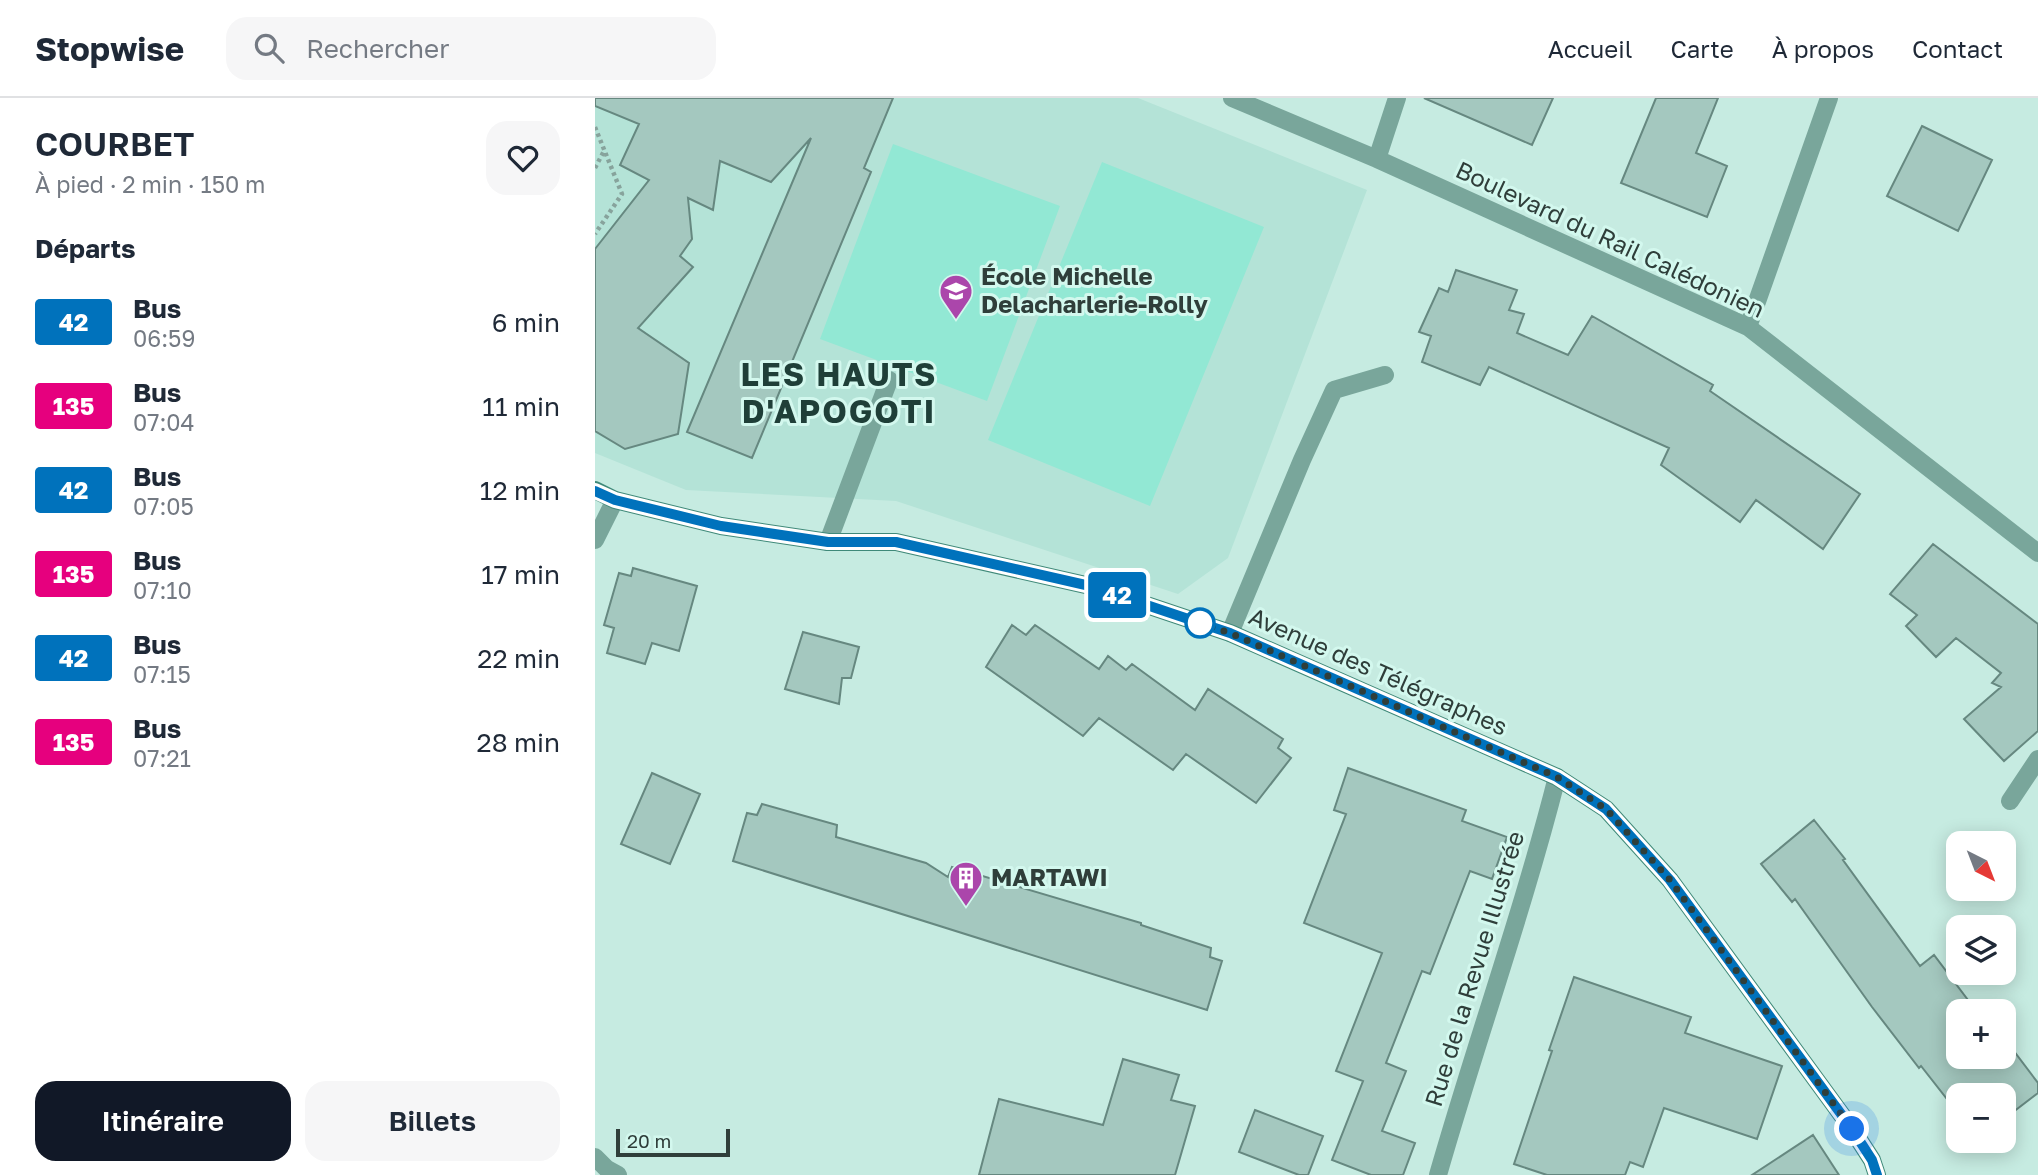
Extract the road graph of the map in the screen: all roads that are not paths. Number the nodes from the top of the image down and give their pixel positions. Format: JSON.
{"nodes":[{"id":1,"x":1231,"y":98,"type":"edge"},
{"id":2,"x":1397,"y":98,"type":"edge"},
{"id":3,"x":1829,"y":98,"type":"edge"},
{"id":4,"x":1377,"y":159,"type":"junction"},
{"id":5,"x":1748,"y":327,"type":"junction"},
{"id":6,"x":1385,"y":375,"type":"dead end"},
{"id":7,"x":889,"y":380,"type":"dead end"},
{"id":8,"x":595,"y":491,"type":"edge"},
{"id":9,"x":615,"y":500,"type":"junction"},
{"id":10,"x":595,"y":540,"type":"edge"},
{"id":11,"x":828,"y":542,"type":"junction"},
{"id":12,"x":2038,"y":553,"type":"edge"},
{"id":13,"x":1230,"y":633,"type":"junction"},
{"id":14,"x":2038,"y":759,"type":"edge"},
{"id":15,"x":1557,"y":777,"type":"junction"},
{"id":16,"x":2010,"y":801,"type":"dead end"},
{"id":17,"x":595,"y":1157,"type":"edge"},
{"id":18,"x":618,"y":1175,"type":"edge"},
{"id":19,"x":1438,"y":1175,"type":"edge"},
{"id":20,"x":1877,"y":1175,"type":"edge"}],
"edges":[{"from":1,"to":4,"type":"street","name":"Boulevard du Rail Calédonien"},
{"from":2,"to":4,"type":"street"},
{"from":3,"to":5,"type":"street"},
{"from":4,"to":5,"type":"street","name":"Boulevard du Rail Calédonien"},
{"from":5,"to":12,"type":"street","name":"Boulevard du Rail Calédonien"},
{"from":6,"to":13,"type":"street"},
{"from":7,"to":11,"type":"street"},
{"from":8,"to":9,"type":"street","name":"Avenue des Télégraphes"},
{"from":9,"to":10,"type":"street"},
{"from":9,"to":11,"type":"street","name":"Avenue des Télégraphes"},
{"from":11,"to":13,"type":"street","name":"Avenue des Télégraphes"},
{"from":13,"to":15,"type":"street","name":"Avenue des Télégraphes"},
{"from":14,"to":16,"type":"street"},
{"from":15,"to":19,"type":"street","name":"Rue de la Revue Illustrée"},
{"from":15,"to":20,"type":"street","name":"Avenue des Télégraphes"},
{"from":17,"to":18,"type":"street"}]}
